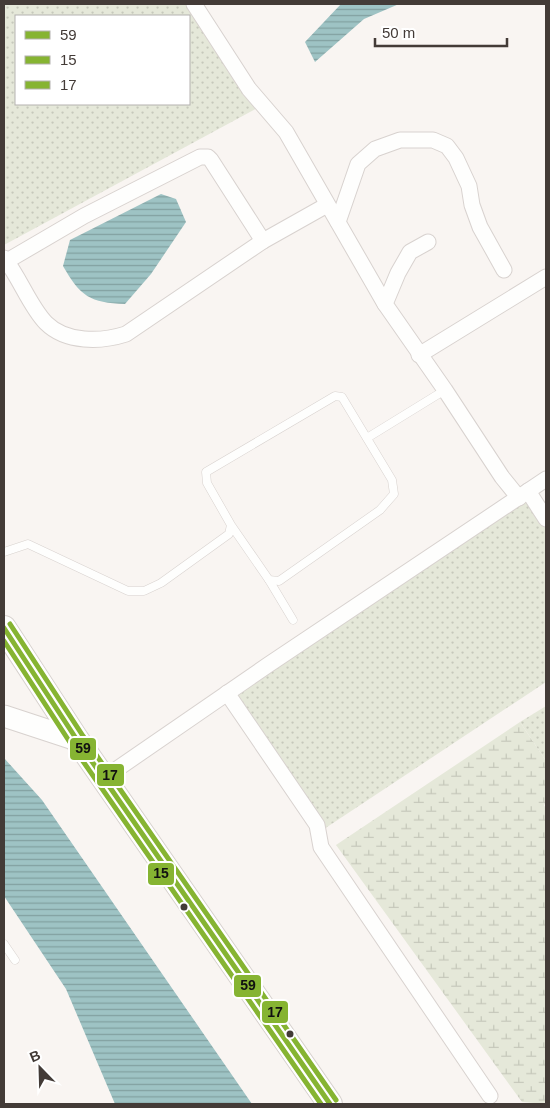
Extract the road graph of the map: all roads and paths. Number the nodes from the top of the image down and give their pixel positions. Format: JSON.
{"nodes":[{"id":1,"x":194,"y":4,"type":"edge"},
{"id":2,"x":328,"y":205,"type":"junction"},
{"id":3,"x":338,"y":222,"type":"junction"},
{"id":4,"x":263,"y":241,"type":"junction"},
{"id":5,"x":428,"y":242,"type":"dead end"},
{"id":6,"x":5,"y":260,"type":"edge"},
{"id":7,"x":504,"y":270,"type":"dead end"},
{"id":8,"x":546,"y":277,"type":"edge"},
{"id":9,"x":385,"y":304,"type":"junction"},
{"id":10,"x":419,"y":355,"type":"junction"},
{"id":11,"x":445,"y":390,"type":"junction"},
{"id":12,"x":367,"y":438,"type":"junction"},
{"id":13,"x":546,"y":479,"type":"edge"},
{"id":14,"x":524,"y":495,"type":"junction"},
{"id":15,"x":546,"y":519,"type":"edge"},
{"id":16,"x":231,"y":525,"type":"junction"},
{"id":17,"x":4,"y":552,"type":"edge"},
{"id":18,"x":270,"y":580,"type":"junction"},
{"id":19,"x":293,"y":620,"type":"dead end"},
{"id":20,"x":5,"y":634,"type":"edge"},
{"id":21,"x":228,"y":693,"type":"junction"},
{"id":22,"x":4,"y":716,"type":"edge"},
{"id":23,"x":77,"y":740,"type":"junction"},
{"id":24,"x":104,"y":778,"type":"junction"},
{"id":25,"x":4,"y":944,"type":"edge"},
{"id":26,"x":15,"y":960,"type":"dead end"},
{"id":27,"x":490,"y":1096,"type":"dead end"},
{"id":28,"x":330,"y":1104,"type":"edge"}],
"edges":[{"from":1,"to":2,"type":"street"},
{"from":2,"to":3,"type":"street"},
{"from":2,"to":4,"type":"street"},
{"from":3,"to":7,"type":"street"},
{"from":3,"to":9,"type":"street"},
{"from":4,"to":6,"type":"street"},
{"from":4,"to":6,"type":"street"},
{"from":5,"to":9,"type":"street"},
{"from":8,"to":10,"type":"street"},
{"from":9,"to":10,"type":"street"},
{"from":10,"to":11,"type":"street"},
{"from":11,"to":12,"type":"lane"},
{"from":11,"to":14,"type":"street"},
{"from":12,"to":16,"type":"lane"},
{"from":12,"to":18,"type":"lane"},
{"from":13,"to":14,"type":"street"},
{"from":14,"to":15,"type":"street"},
{"from":14,"to":21,"type":"street"},
{"from":16,"to":17,"type":"lane"},
{"from":16,"to":18,"type":"lane"},
{"from":18,"to":19,"type":"lane"},
{"from":20,"to":23,"type":"highway"},
{"from":21,"to":24,"type":"street"},
{"from":21,"to":27,"type":"street"},
{"from":22,"to":23,"type":"main road"},
{"from":23,"to":24,"type":"highway"},
{"from":24,"to":28,"type":"highway"},
{"from":25,"to":26,"type":"lane"}]}
